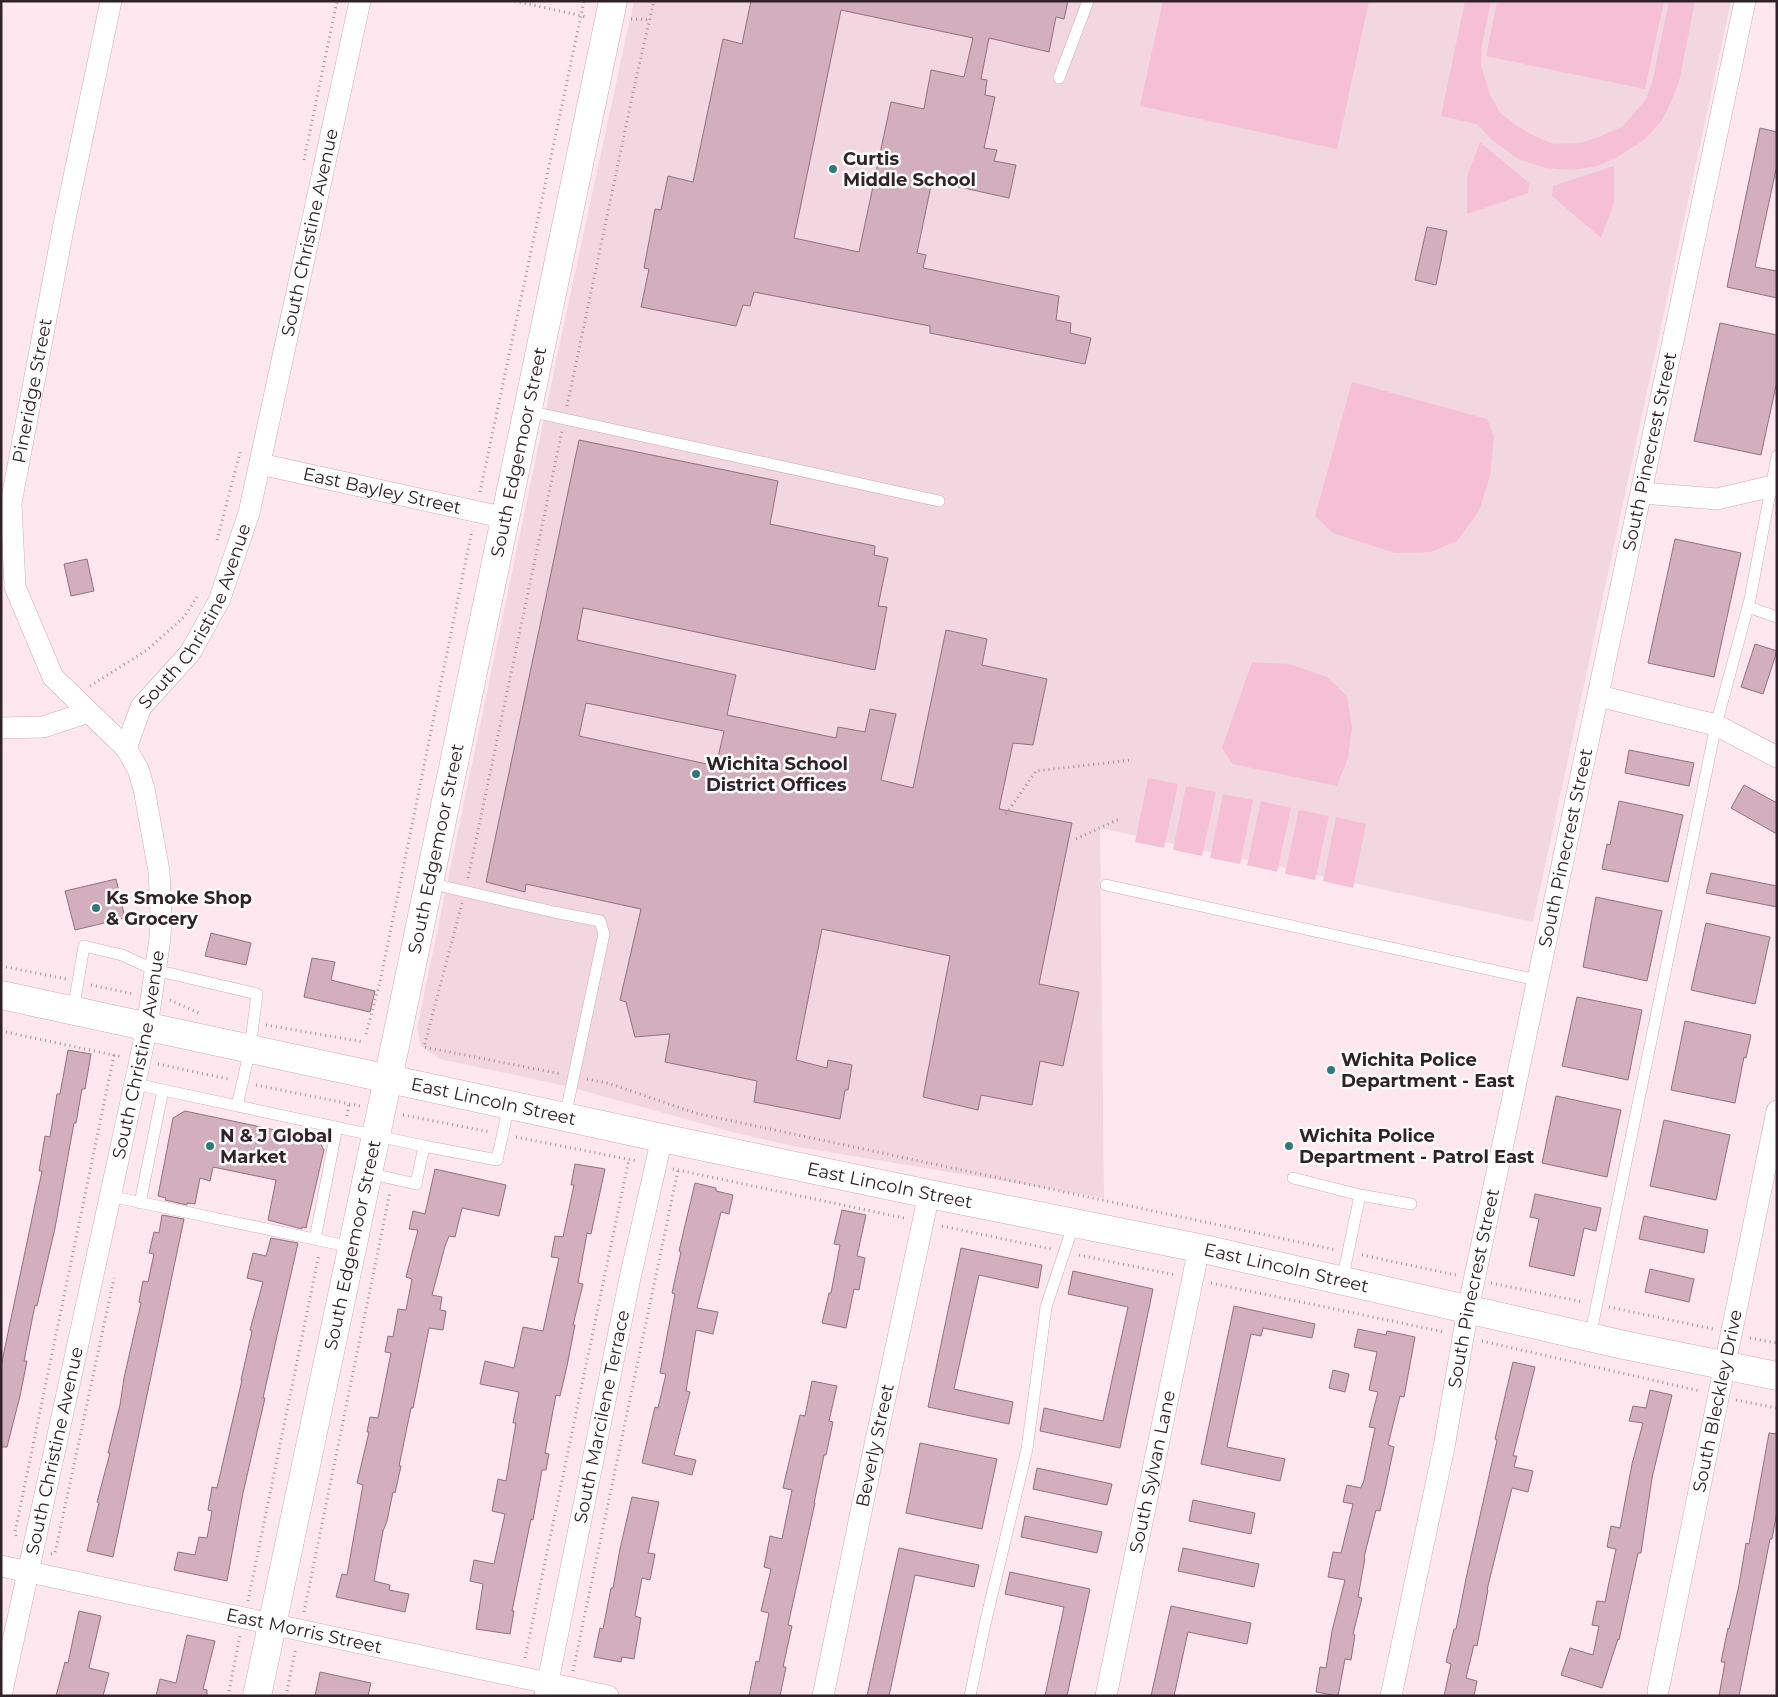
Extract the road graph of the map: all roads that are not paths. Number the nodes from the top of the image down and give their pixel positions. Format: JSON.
{"nodes":[{"id":1,"x":110,"y":1,"type":"edge"},
{"id":2,"x":360,"y":1,"type":"edge"},
{"id":3,"x":1088,"y":1,"type":"edge"},
{"id":4,"x":1746,"y":1,"type":"edge"},
{"id":5,"x":611,"y":10,"type":"edge"},
{"id":6,"x":1060,"y":78,"type":"dead end"},
{"id":7,"x":528,"y":411,"type":"junction"},
{"id":8,"x":1777,"y":456,"type":"edge"},
{"id":9,"x":260,"y":464,"type":"junction"},
{"id":10,"x":1773,"y":486,"type":"edge"},
{"id":11,"x":1642,"y":493,"type":"junction"},
{"id":12,"x":7,"y":494,"type":"edge"},
{"id":13,"x":939,"y":501,"type":"dead end"},
{"id":14,"x":506,"y":518,"type":"junction"},
{"id":15,"x":1748,"y":607,"type":"junction"},
{"id":16,"x":1777,"y":616,"type":"edge"},
{"id":17,"x":1599,"y":696,"type":"junction"},
{"id":18,"x":89,"y":712,"type":"junction"},
{"id":19,"x":1716,"y":725,"type":"junction"},
{"id":20,"x":1,"y":728,"type":"edge"},
{"id":21,"x":126,"y":748,"type":"junction"},
{"id":22,"x":1777,"y":757,"type":"edge"},
{"id":23,"x":430,"y":883,"type":"junction"},
{"id":24,"x":1106,"y":886,"type":"dead end"},
{"id":25,"x":155,"y":970,"type":"junction"},
{"id":26,"x":1537,"y":980,"type":"junction"},
{"id":27,"x":1,"y":995,"type":"edge"},
{"id":28,"x":73,"y":1011,"type":"junction"},
{"id":29,"x":147,"y":1027,"type":"junction"},
{"id":30,"x":251,"y":1036,"type":"junction"},
{"id":31,"x":388,"y":1079,"type":"junction"},
{"id":32,"x":135,"y":1084,"type":"junction"},
{"id":33,"x":163,"y":1090,"type":"junction"},
{"id":34,"x":509,"y":1105,"type":"junction"},
{"id":35,"x":237,"y":1106,"type":"junction"},
{"id":36,"x":1777,"y":1111,"type":"edge"},
{"id":37,"x":564,"y":1117,"type":"junction"},
{"id":38,"x":391,"y":1125,"type":"junction"},
{"id":39,"x":341,"y":1128,"type":"junction"},
{"id":40,"x":662,"y":1138,"type":"junction"},
{"id":41,"x":424,"y":1146,"type":"junction"},
{"id":42,"x":380,"y":1176,"type":"junction"},
{"id":43,"x":1293,"y":1178,"type":"dead end"},
{"id":44,"x":929,"y":1194,"type":"junction"},
{"id":45,"x":1360,"y":1195,"type":"junction"},
{"id":46,"x":110,"y":1196,"type":"junction"},
{"id":47,"x":140,"y":1203,"type":"junction"},
{"id":48,"x":1411,"y":1204,"type":"dead end"},
{"id":49,"x":1074,"y":1223,"type":"junction"},
{"id":50,"x":319,"y":1240,"type":"junction"},
{"id":51,"x":352,"y":1247,"type":"junction"},
{"id":52,"x":1200,"y":1248,"type":"junction"},
{"id":53,"x":1342,"y":1281,"type":"junction"},
{"id":54,"x":1468,"y":1309,"type":"junction"},
{"id":55,"x":1590,"y":1337,"type":"junction"},
{"id":56,"x":1724,"y":1365,"type":"junction"},
{"id":57,"x":1777,"y":1376,"type":"edge"},
{"id":58,"x":1,"y":1566,"type":"edge"},
{"id":59,"x":28,"y":1571,"type":"junction"},
{"id":60,"x":272,"y":1624,"type":"junction"},
{"id":61,"x":546,"y":1689,"type":"edge"},
{"id":62,"x":1658,"y":1691,"type":"dead end"},
{"id":63,"x":2,"y":1696,"type":"edge"},
{"id":64,"x":257,"y":1696,"type":"edge"},
{"id":65,"x":608,"y":1696,"type":"edge"},
{"id":66,"x":823,"y":1696,"type":"edge"},
{"id":67,"x":970,"y":1696,"type":"edge"},
{"id":68,"x":1106,"y":1696,"type":"edge"},
{"id":69,"x":1391,"y":1696,"type":"edge"}],
"edges":[{"from":1,"to":12,"type":"street","name":"Pineridge Street"},
{"from":2,"to":9,"type":"street","name":"South Christine Avenue"},
{"from":3,"to":6,"type":"lane"},
{"from":4,"to":11,"type":"street","name":"South Pinecrest Street"},
{"from":5,"to":7,"type":"street","name":"South Edgemoor Street"},
{"from":7,"to":13,"type":"lane"},
{"from":7,"to":14,"type":"street","name":"South Edgemoor Street"},
{"from":8,"to":10,"type":"lane"},
{"from":9,"to":14,"type":"street","name":"East Bayley Street"},
{"from":9,"to":21,"type":"street","name":"South Christine Avenue"},
{"from":10,"to":11,"type":"street"},
{"from":10,"to":15,"type":"lane"},
{"from":11,"to":17,"type":"street","name":"South Pinecrest Street"},
{"from":12,"to":18,"type":"street","name":"Pineridge Street"},
{"from":14,"to":23,"type":"street","name":"South Edgemoor Street"},
{"from":15,"to":16,"type":"lane"},
{"from":15,"to":19,"type":"lane"},
{"from":17,"to":19,"type":"street"},
{"from":17,"to":26,"type":"street","name":"South Pinecrest Street"},
{"from":18,"to":20,"type":"street"},
{"from":18,"to":21,"type":"street","name":"Pineridge Street"},
{"from":19,"to":22,"type":"street"},
{"from":19,"to":55,"type":"lane"},
{"from":21,"to":25,"type":"street","name":"South Christine Avenue"},
{"from":23,"to":31,"type":"street","name":"South Edgemoor Street"},
{"from":23,"to":37,"type":"lane"},
{"from":24,"to":26,"type":"lane"},
{"from":25,"to":28,"type":"lane"},
{"from":25,"to":29,"type":"street","name":"South Christine Avenue"},
{"from":25,"to":30,"type":"lane"},
{"from":26,"to":54,"type":"street","name":"South Pinecrest Street"},
{"from":27,"to":28,"type":"street","name":"East Lincoln Street"},
{"from":28,"to":29,"type":"street","name":"East Lincoln Street"},
{"from":29,"to":30,"type":"street","name":"East Lincoln Street"},
{"from":29,"to":32,"type":"street","name":"South Christine Avenue"},
{"from":30,"to":31,"type":"street","name":"East Lincoln Street"},
{"from":30,"to":35,"type":"lane"},
{"from":31,"to":34,"type":"street","name":"East Lincoln Street"},
{"from":31,"to":38,"type":"street","name":"South Edgemoor Street"},
{"from":32,"to":33,"type":"lane"},
{"from":32,"to":46,"type":"street","name":"South Christine Avenue"},
{"from":33,"to":35,"type":"lane"},
{"from":33,"to":47,"type":"lane"},
{"from":34,"to":37,"type":"street","name":"East Lincoln Street"},
{"from":34,"to":41,"type":"lane"},
{"from":35,"to":39,"type":"lane"},
{"from":36,"to":56,"type":"street","name":"South Bleckley Drive"},
{"from":37,"to":40,"type":"street","name":"East Lincoln Street"},
{"from":38,"to":39,"type":"lane"},
{"from":38,"to":41,"type":"lane"},
{"from":38,"to":42,"type":"street","name":"South Edgemoor Street"},
{"from":39,"to":50,"type":"lane"},
{"from":40,"to":44,"type":"street","name":"East Lincoln Street"},
{"from":40,"to":61,"type":"street","name":"South Marcilene Terrace"},
{"from":41,"to":42,"type":"lane"},
{"from":42,"to":51,"type":"street","name":"South Edgemoor Street"},
{"from":43,"to":45,"type":"lane"},
{"from":44,"to":49,"type":"street","name":"East Lincoln Street"},
{"from":44,"to":66,"type":"street","name":"Beverly Street"},
{"from":45,"to":48,"type":"lane"},
{"from":45,"to":53,"type":"lane"},
{"from":46,"to":47,"type":"lane"},
{"from":46,"to":59,"type":"street","name":"South Christine Avenue"},
{"from":47,"to":50,"type":"lane"},
{"from":49,"to":52,"type":"street","name":"East Lincoln Street"},
{"from":49,"to":67,"type":"lane"},
{"from":50,"to":51,"type":"lane"},
{"from":51,"to":60,"type":"street","name":"South Edgemoor Street"},
{"from":52,"to":53,"type":"street","name":"East Lincoln Street"},
{"from":52,"to":68,"type":"street","name":"South Sylvan Lane"},
{"from":53,"to":54,"type":"street","name":"East Lincoln Street"},
{"from":54,"to":55,"type":"street","name":"East Lincoln Street"},
{"from":54,"to":69,"type":"street","name":"South Pinecrest Street"},
{"from":55,"to":56,"type":"street","name":"East Lincoln Street"},
{"from":56,"to":57,"type":"street","name":"East Lincoln Street"},
{"from":56,"to":62,"type":"street","name":"South Bleckley Drive"},
{"from":58,"to":59,"type":"street","name":"East Morris Street"},
{"from":59,"to":60,"type":"street","name":"East Morris Street"},
{"from":59,"to":63,"type":"street","name":"South Christine Avenue"},
{"from":60,"to":61,"type":"street","name":"East Morris Street"},
{"from":60,"to":64,"type":"street","name":"South Edgemoor Street"},
{"from":61,"to":65,"type":"street","name":"East Morris Street"}]}
